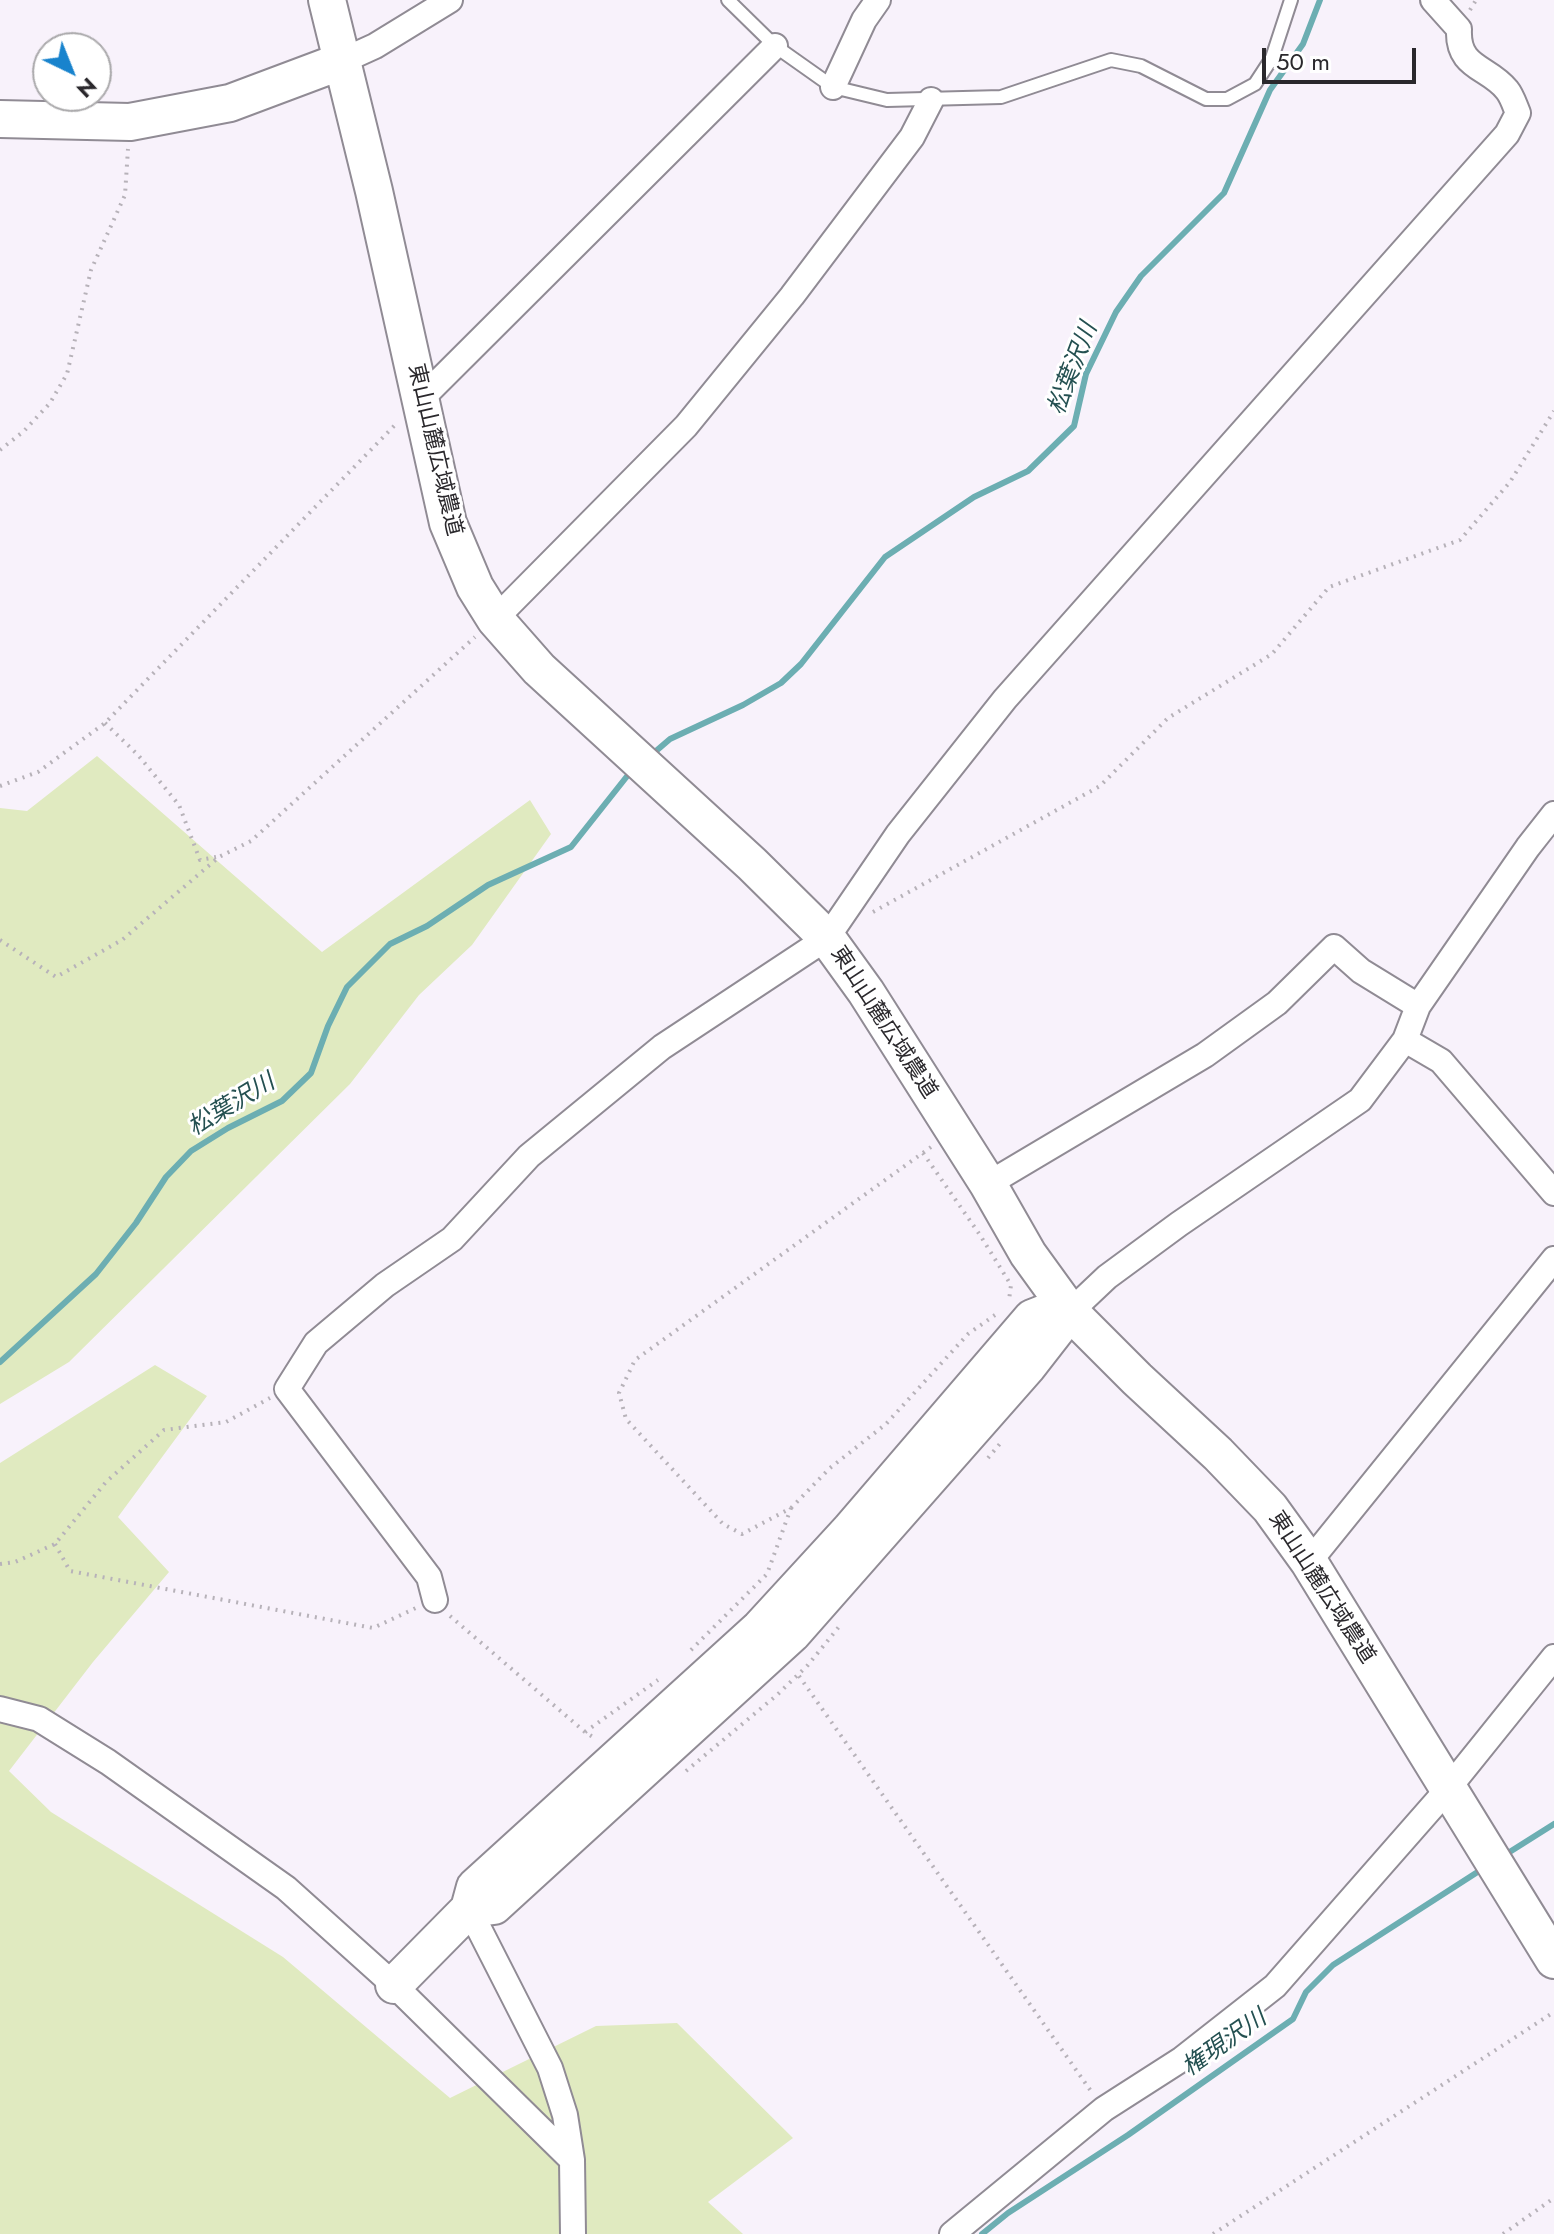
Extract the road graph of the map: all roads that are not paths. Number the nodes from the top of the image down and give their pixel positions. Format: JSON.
{"nodes":[{"id":1,"x":327,"y":0,"type":"edge"},
{"id":2,"x":450,"y":0,"type":"edge"},
{"id":3,"x":728,"y":0,"type":"edge"},
{"id":4,"x":878,"y":0,"type":"edge"},
{"id":5,"x":1291,"y":0,"type":"edge"},
{"id":6,"x":1433,"y":0,"type":"edge"},
{"id":7,"x":775,"y":46,"type":"junction"},
{"id":8,"x":342,"y":61,"type":"junction"},
{"id":9,"x":833,"y":87,"type":"junction"},
{"id":10,"x":931,"y":100,"type":"junction"},
{"id":11,"x":0,"y":119,"type":"edge"},
{"id":12,"x":421,"y":399,"type":"junction"},
{"id":13,"x":495,"y":619,"type":"junction"},
{"id":14,"x":1554,"y":814,"type":"edge"},
{"id":15,"x":827,"y":938,"type":"junction"},
{"id":16,"x":1418,"y":1006,"type":"junction"},
{"id":17,"x":1405,"y":1040,"type":"junction"},
{"id":18,"x":988,"y":1184,"type":"junction"},
{"id":19,"x":1554,"y":1193,"type":"edge"},
{"id":20,"x":1554,"y":1259,"type":"edge"},
{"id":21,"x":1067,"y":1308,"type":"junction"},
{"id":22,"x":1309,"y":1562,"type":"junction"},
{"id":23,"x":435,"y":1600,"type":"road end"},
{"id":24,"x":759,"y":1627,"type":"junction"},
{"id":25,"x":1554,"y":1657,"type":"edge"},
{"id":26,"x":0,"y":1709,"type":"edge"},
{"id":27,"x":1447,"y":1790,"type":"junction"},
{"id":28,"x":469,"y":1909,"type":"junction"},
{"id":29,"x":1554,"y":1960,"type":"edge"},
{"id":30,"x":394,"y":1985,"type":"junction"},
{"id":31,"x":572,"y":2160,"type":"junction"},
{"id":32,"x":573,"y":2234,"type":"edge"},
{"id":33,"x":952,"y":2234,"type":"edge"}],
"edges":[{"from":1,"to":8,"type":"street","name":"東山山麓広域農道"},
{"from":2,"to":8,"type":"street"},
{"from":3,"to":7,"type":"lane"},
{"from":4,"to":9,"type":"street"},
{"from":5,"to":10,"type":"lane"},
{"from":6,"to":15,"type":"street"},
{"from":7,"to":9,"type":"lane"},
{"from":7,"to":12,"type":"street"},
{"from":8,"to":11,"type":"street"},
{"from":8,"to":12,"type":"street","name":"東山山麓広域農道"},
{"from":9,"to":10,"type":"lane"},
{"from":10,"to":13,"type":"street"},
{"from":12,"to":13,"type":"street","name":"東山山麓広域農道"},
{"from":13,"to":15,"type":"street","name":"東山山麓広域農道"},
{"from":14,"to":16,"type":"street"},
{"from":15,"to":18,"type":"street","name":"東山山麓広域農道"},
{"from":15,"to":23,"type":"street"},
{"from":16,"to":17,"type":"street"},
{"from":16,"to":18,"type":"street"},
{"from":17,"to":19,"type":"street"},
{"from":17,"to":21,"type":"street"},
{"from":18,"to":21,"type":"street","name":"東山山麓広域農道"},
{"from":20,"to":22,"type":"street"},
{"from":21,"to":22,"type":"street","name":"東山山麓広域農道"},
{"from":21,"to":24,"type":"street"},
{"from":22,"to":27,"type":"street","name":"東山山麓広域農道"},
{"from":24,"to":28,"type":"street"},
{"from":24,"to":28,"type":"street"},
{"from":25,"to":27,"type":"street"},
{"from":26,"to":30,"type":"street"},
{"from":27,"to":29,"type":"street","name":"東山山麓広域農道"},
{"from":27,"to":33,"type":"street"},
{"from":28,"to":30,"type":"street"},
{"from":28,"to":31,"type":"street"},
{"from":30,"to":31,"type":"street"},
{"from":31,"to":32,"type":"street"}]}
